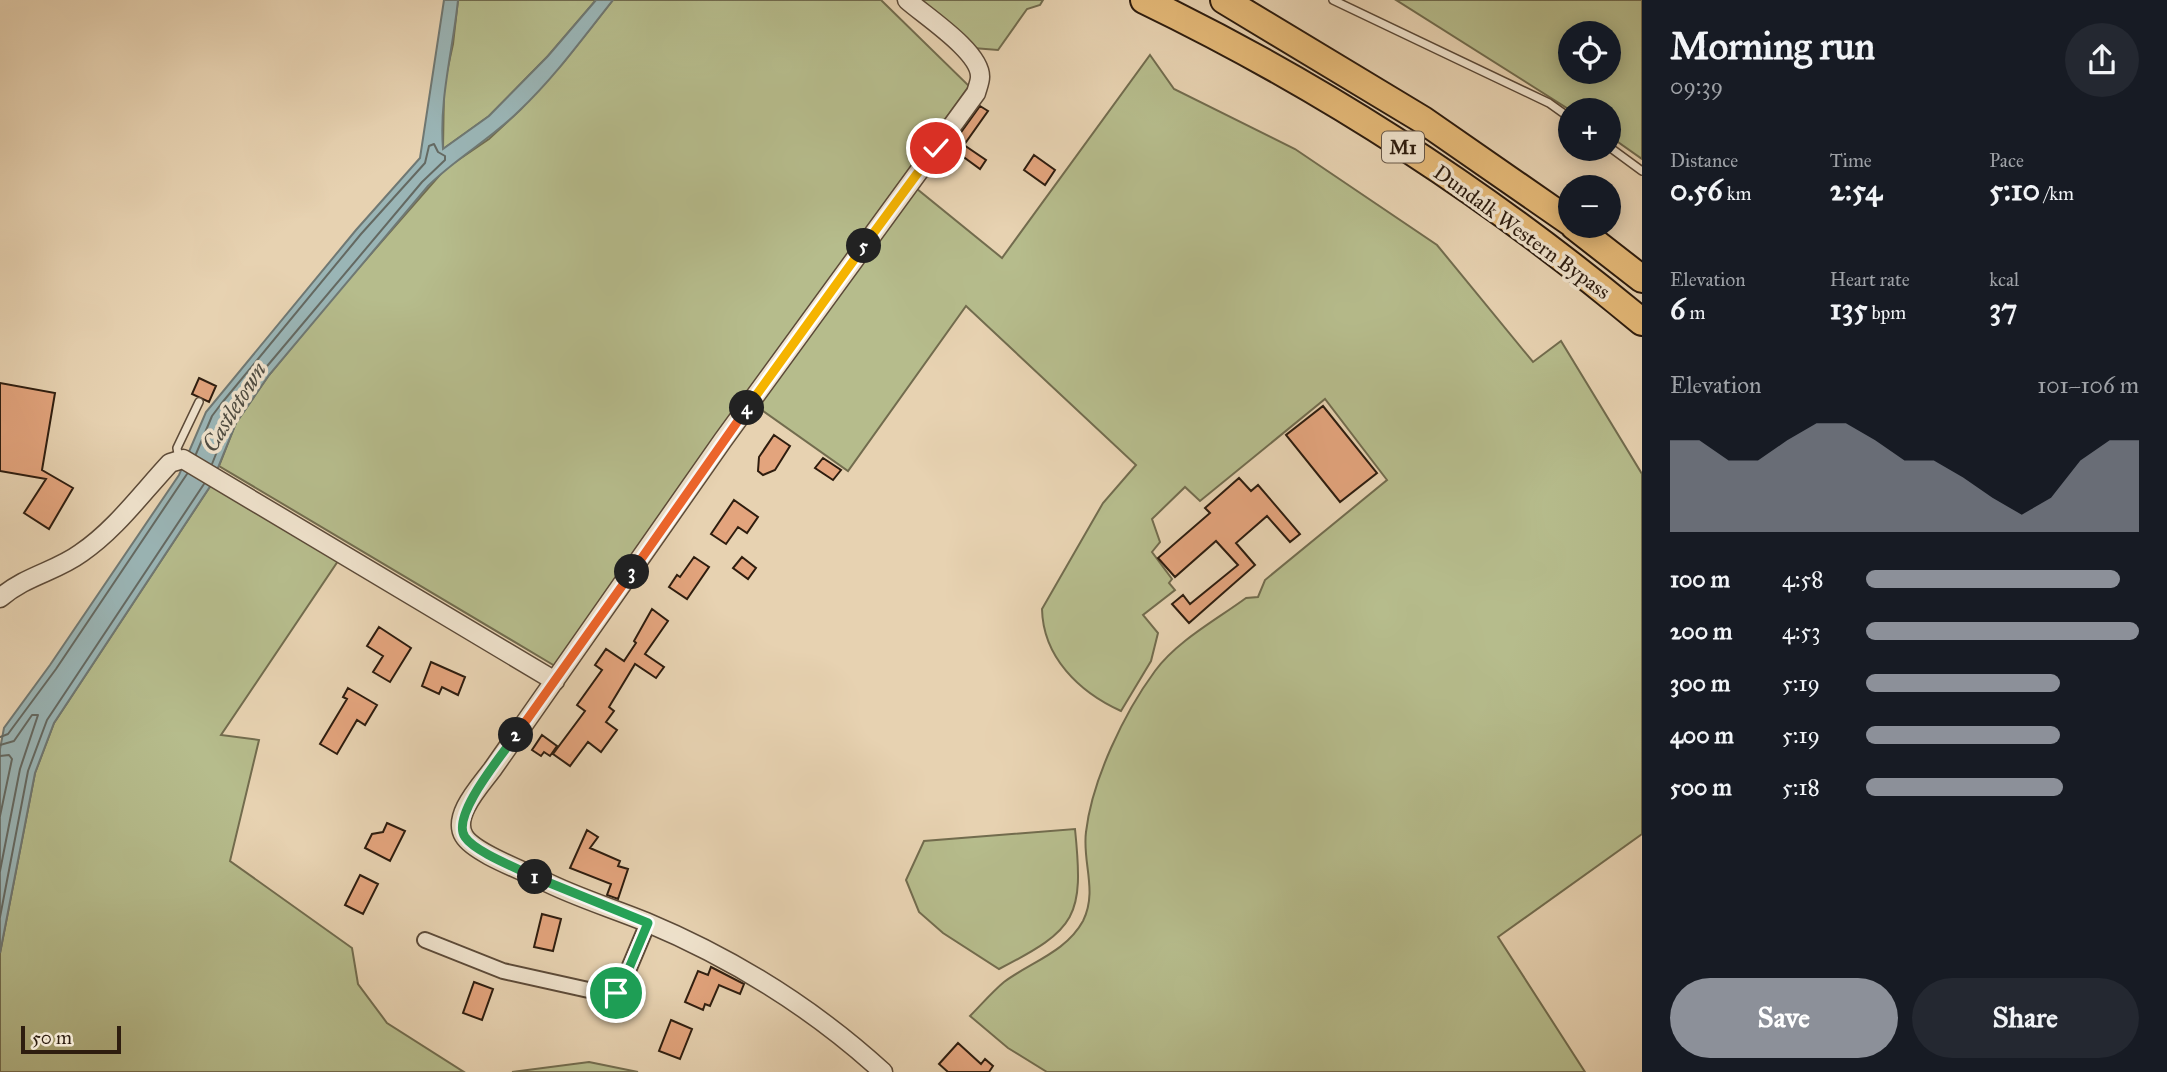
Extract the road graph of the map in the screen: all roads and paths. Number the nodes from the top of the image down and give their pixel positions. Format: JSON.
{"nodes":[{"id":1,"x":907,"y":0,"type":"edge"},
{"id":2,"x":1144,"y":0,"type":"edge"},
{"id":3,"x":1224,"y":0,"type":"edge"},
{"id":4,"x":1334,"y":0,"type":"edge"},
{"id":5,"x":1558,"y":109,"type":"edge"},
{"id":6,"x":1621,"y":156,"type":"edge"},
{"id":7,"x":1642,"y":171,"type":"edge"},
{"id":8,"x":1558,"y":214,"type":"edge"},
{"id":9,"x":1589,"y":238,"type":"edge"},
{"id":10,"x":1642,"y":279,"type":"edge"},
{"id":11,"x":1642,"y":323,"type":"edge"},
{"id":12,"x":199,"y":402,"type":"dead end"},
{"id":13,"x":181,"y":459,"type":"junction"},
{"id":14,"x":0,"y":598,"type":"edge"},
{"id":15,"x":555,"y":681,"type":"junction"},
{"id":16,"x":648,"y":923,"type":"junction"},
{"id":17,"x":425,"y":940,"type":"dead end"},
{"id":18,"x":883,"y":1072,"type":"edge"}],
"edges":[{"from":1,"to":15,"type":"street"},
{"from":2,"to":11,"type":"highway","name":"Dundalk Western Bypass","number":"M1"},
{"from":3,"to":8,"type":"highway","name":"Dundalk Western Bypass","number":"M1"},
{"from":4,"to":5,"type":"lane"},
{"from":6,"to":7,"type":"lane"},
{"from":9,"to":10,"type":"highway","name":"Dundalk Western Bypass"},
{"from":12,"to":13,"type":"lane"},
{"from":13,"to":14,"type":"street"},
{"from":13,"to":15,"type":"street"},
{"from":15,"to":16,"type":"street"},
{"from":16,"to":17,"type":"street"},
{"from":16,"to":18,"type":"street"}]}
